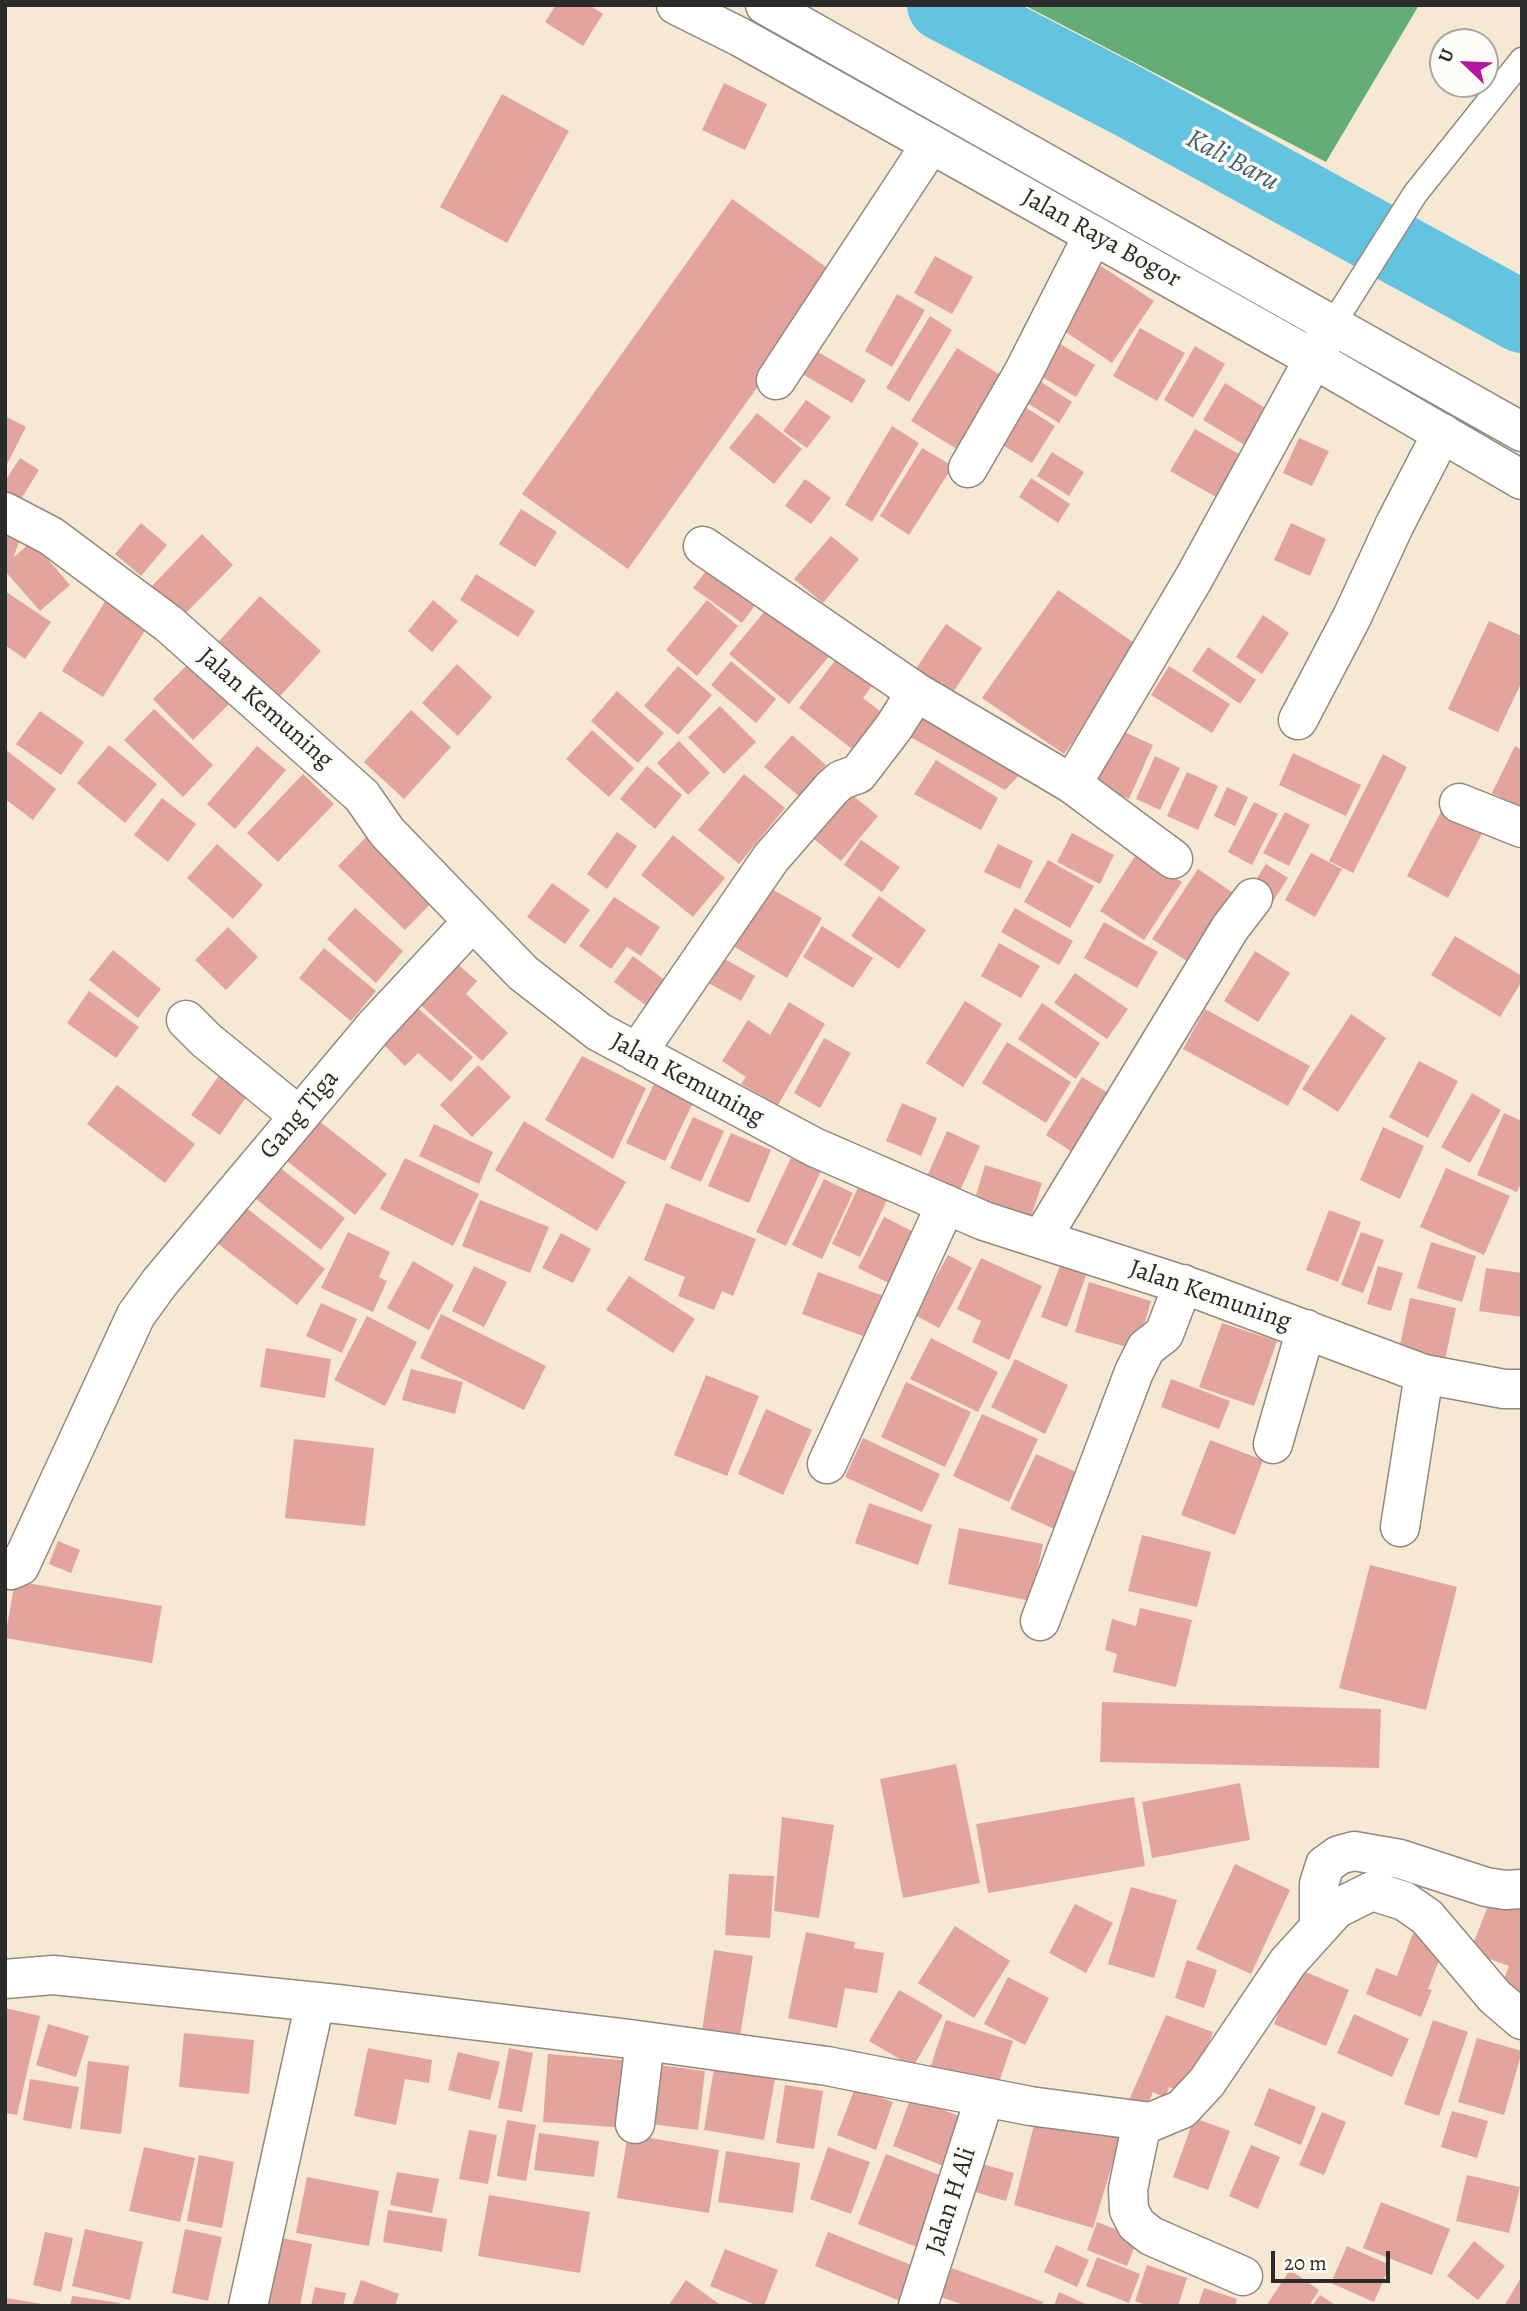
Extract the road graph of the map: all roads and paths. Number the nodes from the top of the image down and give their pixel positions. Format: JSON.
{"nodes":[{"id":1,"x":676,"y":5,"type":"edge"},
{"id":2,"x":765,"y":5,"type":"edge"},
{"id":3,"x":1522,"y":60,"type":"edge"},
{"id":4,"x":931,"y":144,"type":"junction"},
{"id":5,"x":1093,"y":235,"type":"junction"},
{"id":6,"x":1333,"y":324,"type":"junction"},
{"id":7,"x":1314,"y":359,"type":"junction"},
{"id":8,"x":776,"y":380,"type":"dead end"},
{"id":9,"x":1522,"y":432,"type":"edge"},
{"id":10,"x":1442,"y":433,"type":"junction"},
{"id":11,"x":968,"y":468,"type":"dead end"},
{"id":12,"x":1522,"y":480,"type":"edge"},
{"id":13,"x":5,"y":512,"type":"edge"},
{"id":14,"x":704,"y":546,"type":"dead end"},
{"id":15,"x":916,"y":692,"type":"junction"},
{"id":16,"x":1298,"y":720,"type":"dead end"},
{"id":17,"x":1072,"y":784,"type":"junction"},
{"id":18,"x":1459,"y":803,"type":"dead end"},
{"id":19,"x":1522,"y":828,"type":"edge"},
{"id":20,"x":1173,"y":859,"type":"dead end"},
{"id":21,"x":1253,"y":898,"type":"dead end"},
{"id":22,"x":472,"y":922,"type":"junction"},
{"id":23,"x":186,"y":1020,"type":"dead end"},
{"id":24,"x":638,"y":1053,"type":"junction"},
{"id":25,"x":299,"y":1116,"type":"junction"},
{"id":26,"x":946,"y":1205,"type":"junction"},
{"id":27,"x":1041,"y":1239,"type":"junction"},
{"id":28,"x":1183,"y":1284,"type":"junction"},
{"id":29,"x":1306,"y":1329,"type":"junction"},
{"id":30,"x":1424,"y":1374,"type":"junction"},
{"id":31,"x":1522,"y":1389,"type":"edge"},
{"id":32,"x":1273,"y":1444,"type":"dead end"},
{"id":33,"x":827,"y":1464,"type":"dead end"},
{"id":34,"x":1400,"y":1527,"type":"dead end"},
{"id":35,"x":5,"y":1566,"type":"edge"},
{"id":36,"x":1041,"y":1621,"type":"dead end"},
{"id":37,"x":1522,"y":1889,"type":"edge"},
{"id":38,"x":1319,"y":1927,"type":"junction"},
{"id":39,"x":5,"y":1979,"type":"edge"},
{"id":40,"x":316,"y":2002,"type":"junction"},
{"id":41,"x":1522,"y":2020,"type":"edge"},
{"id":42,"x":645,"y":2041,"type":"junction"},
{"id":43,"x":985,"y":2097,"type":"junction"},
{"id":44,"x":1142,"y":2122,"type":"junction"},
{"id":45,"x":635,"y":2123,"type":"dead end"},
{"id":46,"x":1244,"y":2276,"type":"dead end"},
{"id":47,"x":248,"y":2306,"type":"edge"},
{"id":48,"x":918,"y":2306,"type":"edge"}],
"edges":[{"from":1,"to":4,"type":"main road","name":"Jalan Raya Bogor"},
{"from":2,"to":6,"type":"main road","name":"Jalan Raya Bogor"},
{"from":3,"to":6,"type":"lane"},
{"from":4,"to":5,"type":"main road","name":"Jalan Raya Bogor"},
{"from":4,"to":8,"type":"main road"},
{"from":5,"to":7,"type":"main road","name":"Jalan Raya Bogor"},
{"from":5,"to":11,"type":"main road"},
{"from":6,"to":7,"type":"main road"},
{"from":6,"to":9,"type":"main road","name":"Jalan Raya Bogor"},
{"from":7,"to":10,"type":"main road","name":"Jalan Raya Bogor"},
{"from":7,"to":17,"type":"main road"},
{"from":10,"to":12,"type":"main road","name":"Jalan Raya Bogor"},
{"from":10,"to":16,"type":"main road"},
{"from":13,"to":22,"type":"main road","name":"Jalan Kemuning"},
{"from":14,"to":15,"type":"main road"},
{"from":15,"to":17,"type":"main road"},
{"from":15,"to":24,"type":"main road"},
{"from":17,"to":20,"type":"main road"},
{"from":18,"to":19,"type":"main road"},
{"from":21,"to":27,"type":"main road"},
{"from":22,"to":24,"type":"main road","name":"Jalan Kemuning"},
{"from":22,"to":25,"type":"main road","name":"Gang Tiga"},
{"from":23,"to":25,"type":"main road"},
{"from":24,"to":26,"type":"main road","name":"Jalan Kemuning"},
{"from":25,"to":35,"type":"main road","name":"Gang Tiga"},
{"from":26,"to":27,"type":"main road","name":"Jalan Kemuning"},
{"from":26,"to":33,"type":"main road"},
{"from":27,"to":28,"type":"main road","name":"Jalan Kemuning"},
{"from":28,"to":29,"type":"main road","name":"Jalan Kemuning"},
{"from":28,"to":36,"type":"main road"},
{"from":29,"to":30,"type":"main road","name":"Jalan Kemuning"},
{"from":29,"to":32,"type":"main road"},
{"from":30,"to":31,"type":"main road","name":"Jalan Kemuning"},
{"from":30,"to":34,"type":"main road"},
{"from":37,"to":38,"type":"main road"},
{"from":38,"to":41,"type":"main road"},
{"from":38,"to":44,"type":"main road"},
{"from":39,"to":40,"type":"main road"},
{"from":40,"to":42,"type":"main road"},
{"from":40,"to":47,"type":"main road"},
{"from":42,"to":43,"type":"main road"},
{"from":42,"to":45,"type":"main road"},
{"from":43,"to":44,"type":"main road"},
{"from":43,"to":48,"type":"main road","name":"Jalan H Ali"},
{"from":44,"to":46,"type":"main road"}]}
